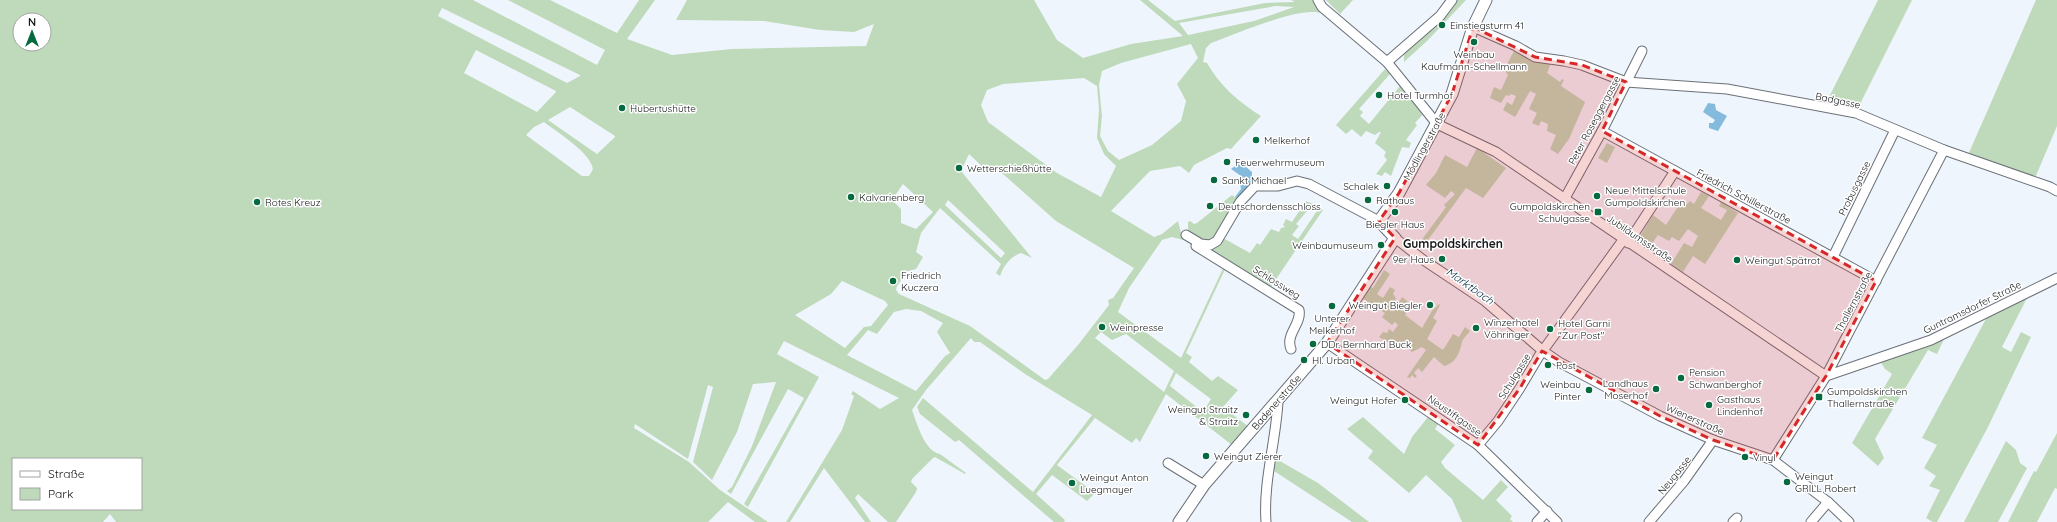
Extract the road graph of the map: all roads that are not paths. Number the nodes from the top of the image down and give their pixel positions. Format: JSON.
{"nodes":[{"id":1,"x":1318,"y":0,"type":"edge"},
{"id":2,"x":1452,"y":0,"type":"edge"},
{"id":3,"x":1486,"y":0,"type":"edge"},
{"id":4,"x":1473,"y":27,"type":"junction"},
{"id":5,"x":1642,"y":51,"type":"dead end"},
{"id":6,"x":1387,"y":62,"type":"junction"},
{"id":7,"x":1626,"y":82,"type":"junction"},
{"id":8,"x":1437,"y":124,"type":"junction"},
{"id":9,"x":1895,"y":130,"type":"junction"},
{"id":10,"x":1602,"y":131,"type":"junction"},
{"id":11,"x":1944,"y":150,"type":"junction"},
{"id":12,"x":1675,"y":171,"type":"junction"},
{"id":13,"x":2057,"y":191,"type":"edge"},
{"id":14,"x":1564,"y":198,"type":"junction"},
{"id":15,"x":1379,"y":221,"type":"junction"},
{"id":16,"x":1395,"y":238,"type":"junction"},
{"id":17,"x":1625,"y":242,"type":"junction"},
{"id":18,"x":1833,"y":256,"type":"junction"},
{"id":19,"x":2057,"y":278,"type":"edge"},
{"id":20,"x":1876,"y":281,"type":"junction"},
{"id":21,"x":1327,"y":343,"type":"junction"},
{"id":22,"x":1291,"y":349,"type":"dead end"},
{"id":23,"x":1543,"y":351,"type":"junction"},
{"id":24,"x":1826,"y":376,"type":"junction"},
{"id":25,"x":1278,"y":401,"type":"junction"},
{"id":26,"x":1713,"y":440,"type":"junction"},
{"id":27,"x":1478,"y":445,"type":"junction"},
{"id":28,"x":1773,"y":460,"type":"junction"},
{"id":29,"x":1168,"y":463,"type":"dead end"},
{"id":30,"x":1204,"y":485,"type":"junction"},
{"id":31,"x":1826,"y":504,"type":"junction"},
{"id":32,"x":1547,"y":511,"type":"junction"},
{"id":33,"x":1179,"y":522,"type":"edge"},
{"id":34,"x":1266,"y":522,"type":"edge"},
{"id":35,"x":1537,"y":522,"type":"edge"},
{"id":36,"x":1557,"y":522,"type":"edge"},
{"id":37,"x":1649,"y":522,"type":"edge"},
{"id":38,"x":1811,"y":522,"type":"edge"},
{"id":39,"x":1849,"y":522,"type":"edge"}],
"edges":[{"from":1,"to":6,"type":"street"},
{"from":2,"to":6,"type":"street"},
{"from":3,"to":4,"type":"main road","name":"Mödlingerstraße"},
{"from":4,"to":7,"type":"street","name":"Badgasse"},
{"from":4,"to":8,"type":"main road","name":"Mödlingerstraße"},
{"from":5,"to":7,"type":"street","name":"Peter Roseggergasse"},
{"from":6,"to":8,"type":"street"},
{"from":7,"to":9,"type":"street","name":"Badgasse"},
{"from":7,"to":10,"type":"street","name":"Peter Roseggergasse"},
{"from":8,"to":14,"type":"street","name":"Jubiläumsstraße"},
{"from":8,"to":15,"type":"main road","name":"Mödlingerstraße"},
{"from":9,"to":11,"type":"street","name":"Badgasse"},
{"from":9,"to":18,"type":"street","name":"Probusgasse"},
{"from":10,"to":12,"type":"street","name":"Friedrich Schillerstraße"},
{"from":10,"to":14,"type":"street","name":"Peter Roseggergasse"},
{"from":11,"to":13,"type":"street","name":"Badgasse"},
{"from":11,"to":20,"type":"street","name":"Thallernstraße"},
{"from":12,"to":17,"type":"street","name":"Schulgasse"},
{"from":12,"to":18,"type":"street","name":"Friedrich Schillerstraße"},
{"from":14,"to":17,"type":"street","name":"Jubiläumsstraße"},
{"from":15,"to":16,"type":"main road"},
{"from":15,"to":22,"type":"street","name":"Schlossweg"},
{"from":16,"to":21,"type":"main road","name":"Badenerstraße"},
{"from":16,"to":23,"type":"street","name":"Wienerstraße"},
{"from":17,"to":23,"type":"street","name":"Schulgasse"},
{"from":17,"to":24,"type":"street","name":"Jubiläumsstraße"},
{"from":18,"to":20,"type":"street","name":"Friedrich Schillerstraße"},
{"from":19,"to":24,"type":"street","name":"Guntramsdorfer Straße"},
{"from":20,"to":24,"type":"street","name":"Thallernstraße"},
{"from":21,"to":25,"type":"main road","name":"Badenerstraße"},
{"from":21,"to":27,"type":"street","name":"Neustiftgasse"},
{"from":23,"to":26,"type":"street","name":"Wienerstraße"},
{"from":23,"to":27,"type":"street","name":"Schulgasse"},
{"from":24,"to":28,"type":"street","name":"Thallernstraße"},
{"from":25,"to":30,"type":"main road","name":"Badenerstraße"},
{"from":25,"to":34,"type":"street"},
{"from":26,"to":28,"type":"street","name":"Wienerstraße"},
{"from":26,"to":37,"type":"street","name":"Neugasse"},
{"from":27,"to":32,"type":"street","name":"Neustiftgasse"},
{"from":28,"to":31,"type":"street","name":"Wienerstraße"},
{"from":29,"to":30,"type":"street"},
{"from":30,"to":33,"type":"main road","name":"Badenerstraße"},
{"from":31,"to":38,"type":"street"},
{"from":31,"to":39,"type":"street","name":"Wienerstraße"},
{"from":32,"to":35,"type":"street"},
{"from":32,"to":36,"type":"street","name":"Neustiftgasse"}]}
